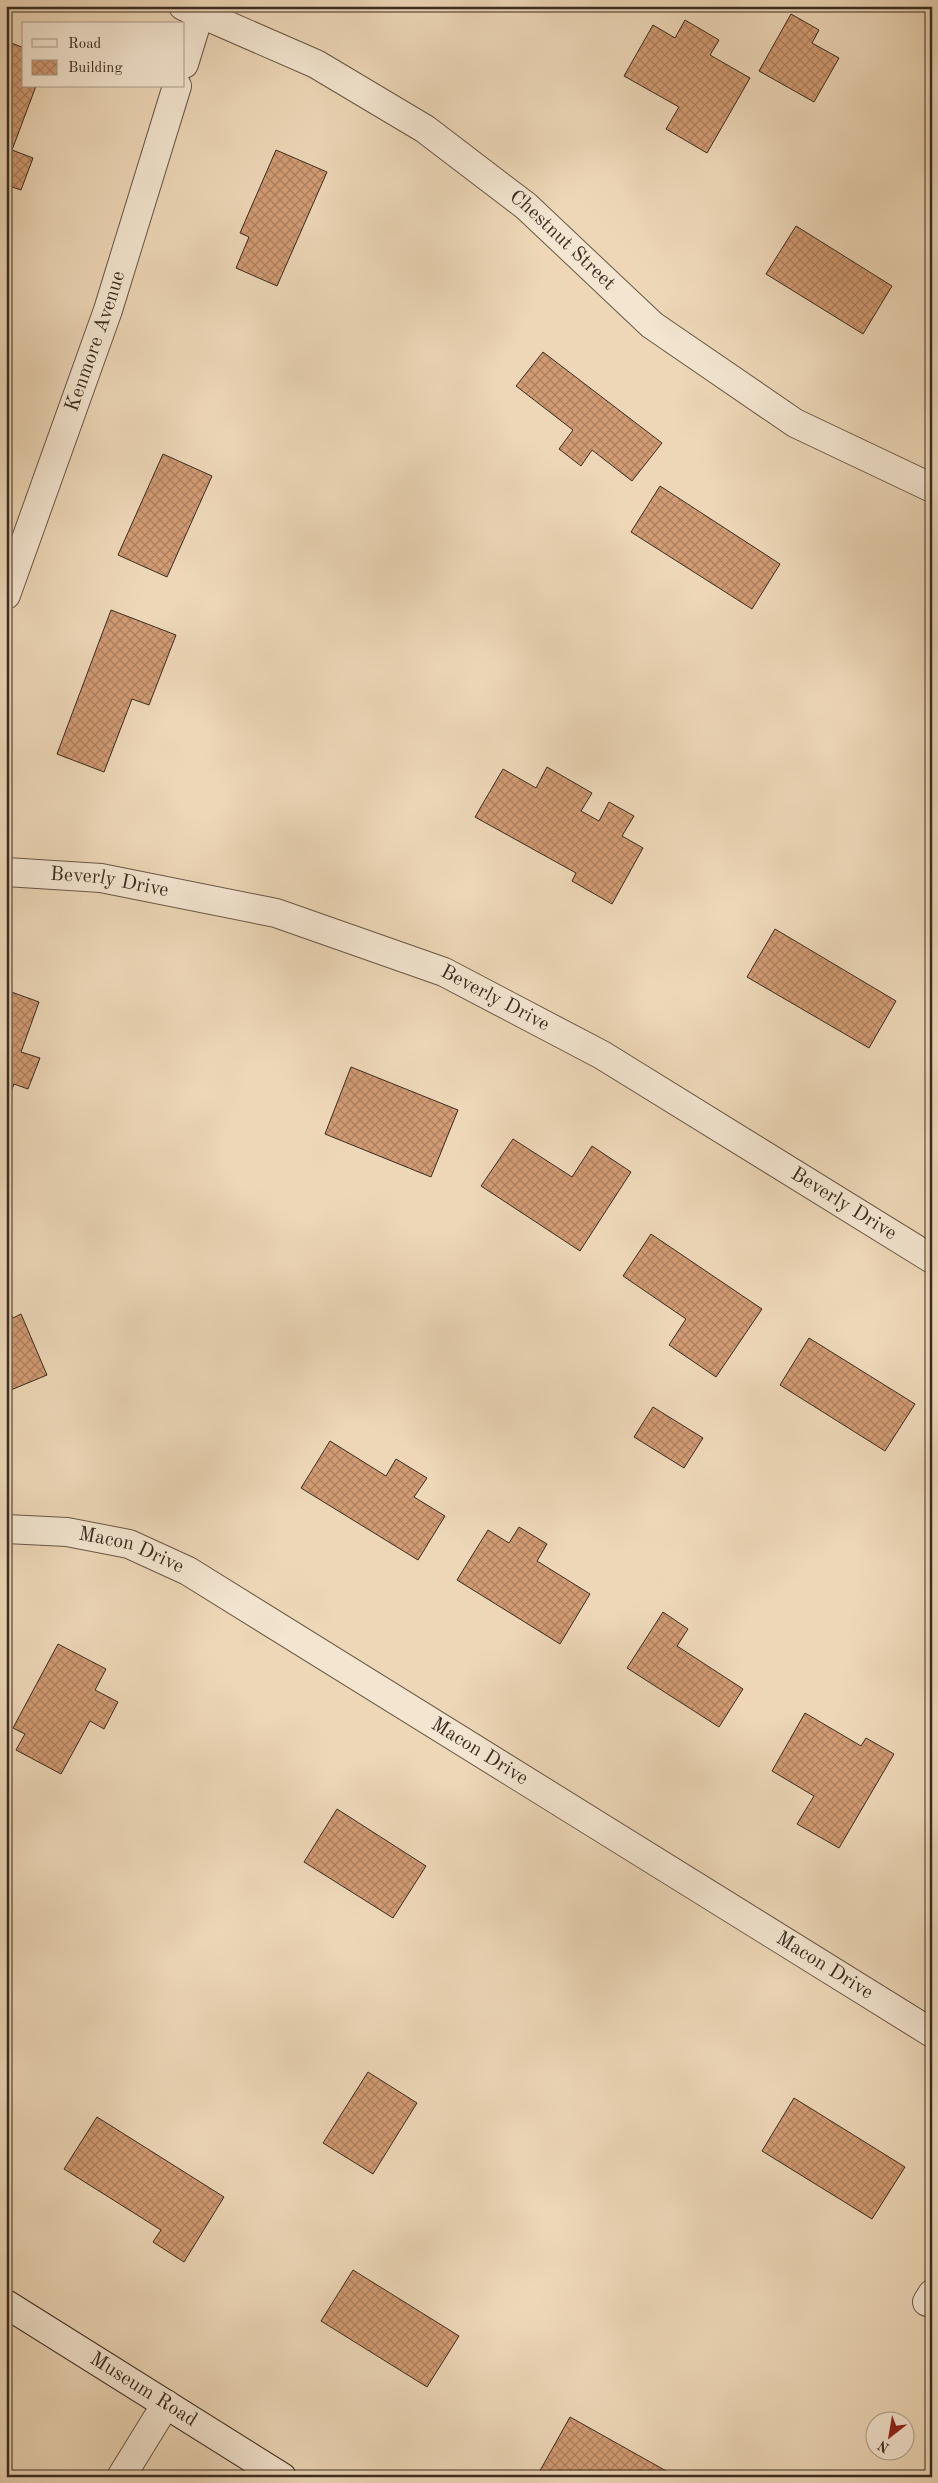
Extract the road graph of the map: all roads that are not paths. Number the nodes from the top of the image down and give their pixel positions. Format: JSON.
{"nodes":[{"id":1,"x":192,"y":9,"type":"edge"},
{"id":2,"x":185,"y":57,"type":"edge"},
{"id":3,"x":176,"y":88,"type":"edge"},
{"id":4,"x":932,"y":488,"type":"edge"},
{"id":5,"x":6,"y":595,"type":"edge"},
{"id":6,"x":6,"y":872,"type":"edge"},
{"id":7,"x":932,"y":1259,"type":"edge"},
{"id":8,"x":6,"y":1529,"type":"edge"},
{"id":9,"x":932,"y":2033,"type":"edge"},
{"id":10,"x":6,"y":2304,"type":"edge"},
{"id":11,"x":166,"y":2404,"type":"junction"},
{"id":12,"x":121,"y":2477,"type":"edge"},
{"id":13,"x":282,"y":2477,"type":"edge"}],
"edges":[{"from":1,"to":2,"type":"street"},
{"from":1,"to":4,"type":"street","name":"Chestnut Street"},
{"from":3,"to":5,"type":"street","name":"Kenmore Avenue"},
{"from":6,"to":7,"type":"street","name":"Beverly Drive"},
{"from":8,"to":9,"type":"street","name":"Macon Drive"},
{"from":10,"to":11,"type":"street","name":"Museum Road"},
{"from":11,"to":12,"type":"street"},
{"from":11,"to":13,"type":"street","name":"Museum Road"}]}
